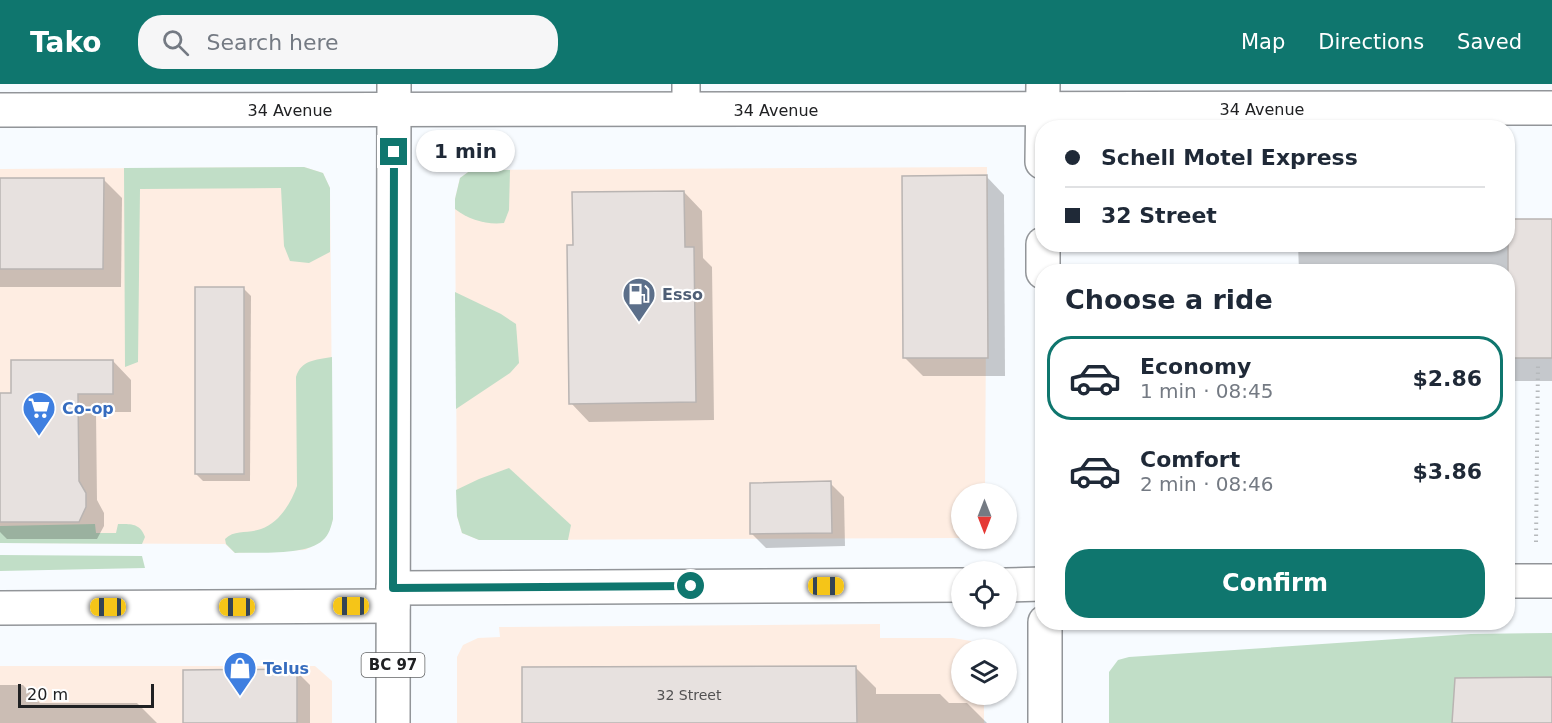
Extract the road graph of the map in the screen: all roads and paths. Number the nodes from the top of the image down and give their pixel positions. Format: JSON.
{"nodes":[{"id":1,"x":394,"y":97,"type":"edge"},
{"id":2,"x":686,"y":97,"type":"edge"},
{"id":3,"x":1043,"y":97,"type":"edge"},
{"id":4,"x":1552,"y":108,"type":"edge"},
{"id":5,"x":0,"y":110,"type":"edge"},
{"id":6,"x":1043,"y":120,"type":"edge"},
{"id":7,"x":1538,"y":363,"type":"dead end"},
{"id":8,"x":1536,"y":546,"type":"dead end"},
{"id":9,"x":1515,"y":581,"type":"edge"},
{"id":10,"x":1552,"y":581,"type":"edge"},
{"id":11,"x":951,"y":585,"type":"edge"},
{"id":12,"x":1017,"y":585,"type":"edge"},
{"id":13,"x":1035,"y":585,"type":"edge"},
{"id":14,"x":393,"y":597,"type":"junction"},
{"id":15,"x":0,"y":608,"type":"edge"},
{"id":16,"x":1045,"y":630,"type":"edge"},
{"id":17,"x":393,"y":723,"type":"edge"},
{"id":18,"x":1045,"y":723,"type":"edge"}],
"edges":[{"from":1,"to":2,"type":"main road","name":"34 Avenue"},
{"from":1,"to":5,"type":"main road","name":"34 Avenue"},
{"from":1,"to":14,"type":"main road","number":"BC 97"},
{"from":2,"to":3,"type":"main road","name":"34 Avenue"},
{"from":3,"to":4,"type":"main road","name":"34 Avenue"},
{"from":3,"to":6,"type":"main road"},
{"from":7,"to":8,"type":"path"},
{"from":9,"to":10,"type":"main road"},
{"from":11,"to":14,"type":"main road"},
{"from":12,"to":13,"type":"main road"},
{"from":14,"to":15,"type":"main road"},
{"from":14,"to":17,"type":"main road","number":"BC 97"},
{"from":16,"to":18,"type":"main road"}]}
